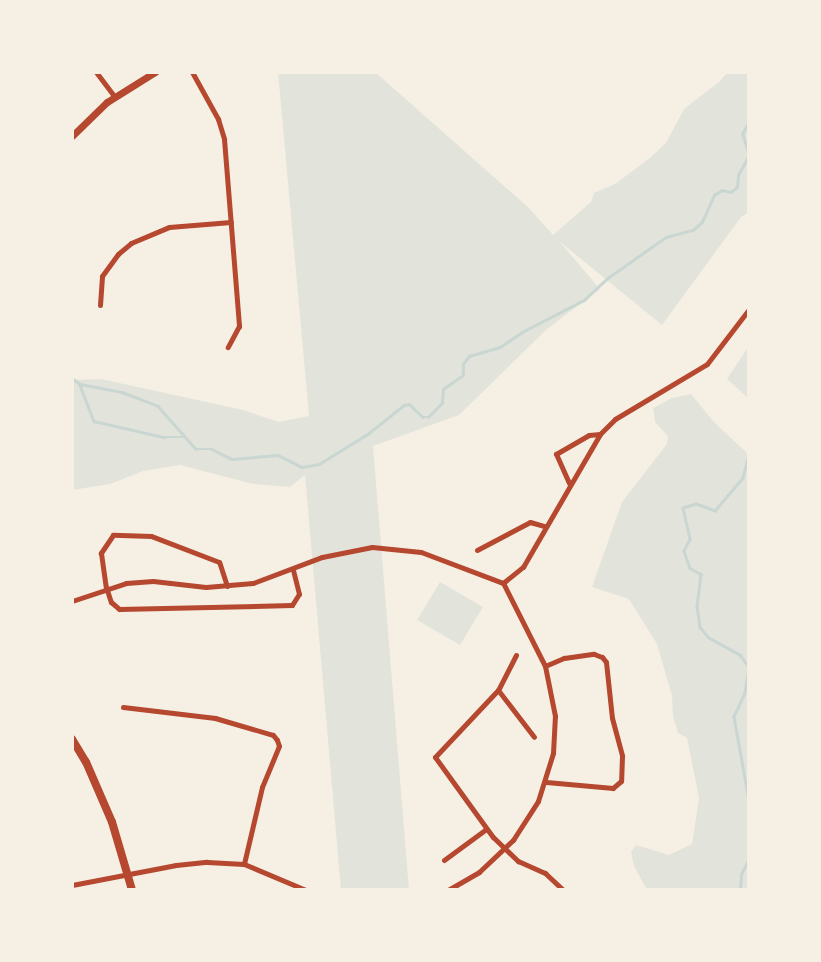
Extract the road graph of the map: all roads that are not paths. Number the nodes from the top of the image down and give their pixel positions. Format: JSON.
{"nodes":[{"id":1,"x":96,"y":72,"type":"edge"},
{"id":2,"x":155,"y":72,"type":"edge"},
{"id":3,"x":192,"y":72,"type":"edge"},
{"id":4,"x":115,"y":97,"type":"junction"},
{"id":5,"x":72,"y":136,"type":"edge"},
{"id":6,"x":231,"y":222,"type":"junction"},
{"id":7,"x":100,"y":306,"type":"dead end"},
{"id":8,"x":749,"y":309,"type":"edge"},
{"id":9,"x":228,"y":347,"type":"dead end"},
{"id":10,"x":600,"y":434,"type":"junction"},
{"id":11,"x":569,"y":483,"type":"junction"},
{"id":12,"x":544,"y":526,"type":"junction"},
{"id":13,"x":477,"y":550,"type":"dead end"},
{"id":14,"x":293,"y":570,"type":"junction"},
{"id":15,"x":503,"y":583,"type":"junction"},
{"id":16,"x":227,"y":586,"type":"junction"},
{"id":17,"x":106,"y":587,"type":"junction"},
{"id":18,"x":72,"y":601,"type":"edge"},
{"id":19,"x":516,"y":655,"type":"dead end"},
{"id":20,"x":545,"y":666,"type":"junction"},
{"id":21,"x":498,"y":690,"type":"junction"},
{"id":22,"x":123,"y":707,"type":"dead end"},
{"id":23,"x":534,"y":737,"type":"dead end"},
{"id":24,"x":72,"y":739,"type":"edge"},
{"id":25,"x":546,"y":782,"type":"junction"},
{"id":26,"x":486,"y":829,"type":"junction"},
{"id":27,"x":506,"y":849,"type":"junction"},
{"id":28,"x":444,"y":860,"type":"dead end"},
{"id":29,"x":244,"y":863,"type":"junction"},
{"id":30,"x":128,"y":874,"type":"junction"},
{"id":31,"x":72,"y":886,"type":"edge"},
{"id":32,"x":132,"y":890,"type":"edge"},
{"id":33,"x":306,"y":890,"type":"edge"},
{"id":34,"x":451,"y":890,"type":"edge"},
{"id":35,"x":563,"y":890,"type":"edge"}],
"edges":[{"from":1,"to":4,"type":"street"},
{"from":2,"to":4,"type":"street"},
{"from":3,"to":6,"type":"street"},
{"from":4,"to":5,"type":"street"},
{"from":6,"to":7,"type":"street"},
{"from":6,"to":9,"type":"street"},
{"from":8,"to":10,"type":"street"},
{"from":10,"to":11,"type":"street"},
{"from":10,"to":11,"type":"street"},
{"from":11,"to":12,"type":"street"},
{"from":12,"to":13,"type":"street"},
{"from":12,"to":15,"type":"street"},
{"from":14,"to":15,"type":"street"},
{"from":14,"to":16,"type":"street"},
{"from":14,"to":17,"type":"street"},
{"from":15,"to":20,"type":"street"},
{"from":16,"to":17,"type":"street"},
{"from":16,"to":17,"type":"street"},
{"from":17,"to":18,"type":"street"},
{"from":19,"to":21,"type":"street"},
{"from":20,"to":25,"type":"street"},
{"from":20,"to":25,"type":"street"},
{"from":21,"to":23,"type":"street"},
{"from":21,"to":26,"type":"street"},
{"from":22,"to":29,"type":"street"},
{"from":24,"to":30,"type":"main road"},
{"from":25,"to":27,"type":"street"},
{"from":26,"to":27,"type":"street"},
{"from":26,"to":28,"type":"street"},
{"from":27,"to":34,"type":"street"},
{"from":27,"to":35,"type":"street"},
{"from":29,"to":30,"type":"street"},
{"from":29,"to":33,"type":"street"},
{"from":30,"to":31,"type":"street"},
{"from":30,"to":32,"type":"main road"}]}
